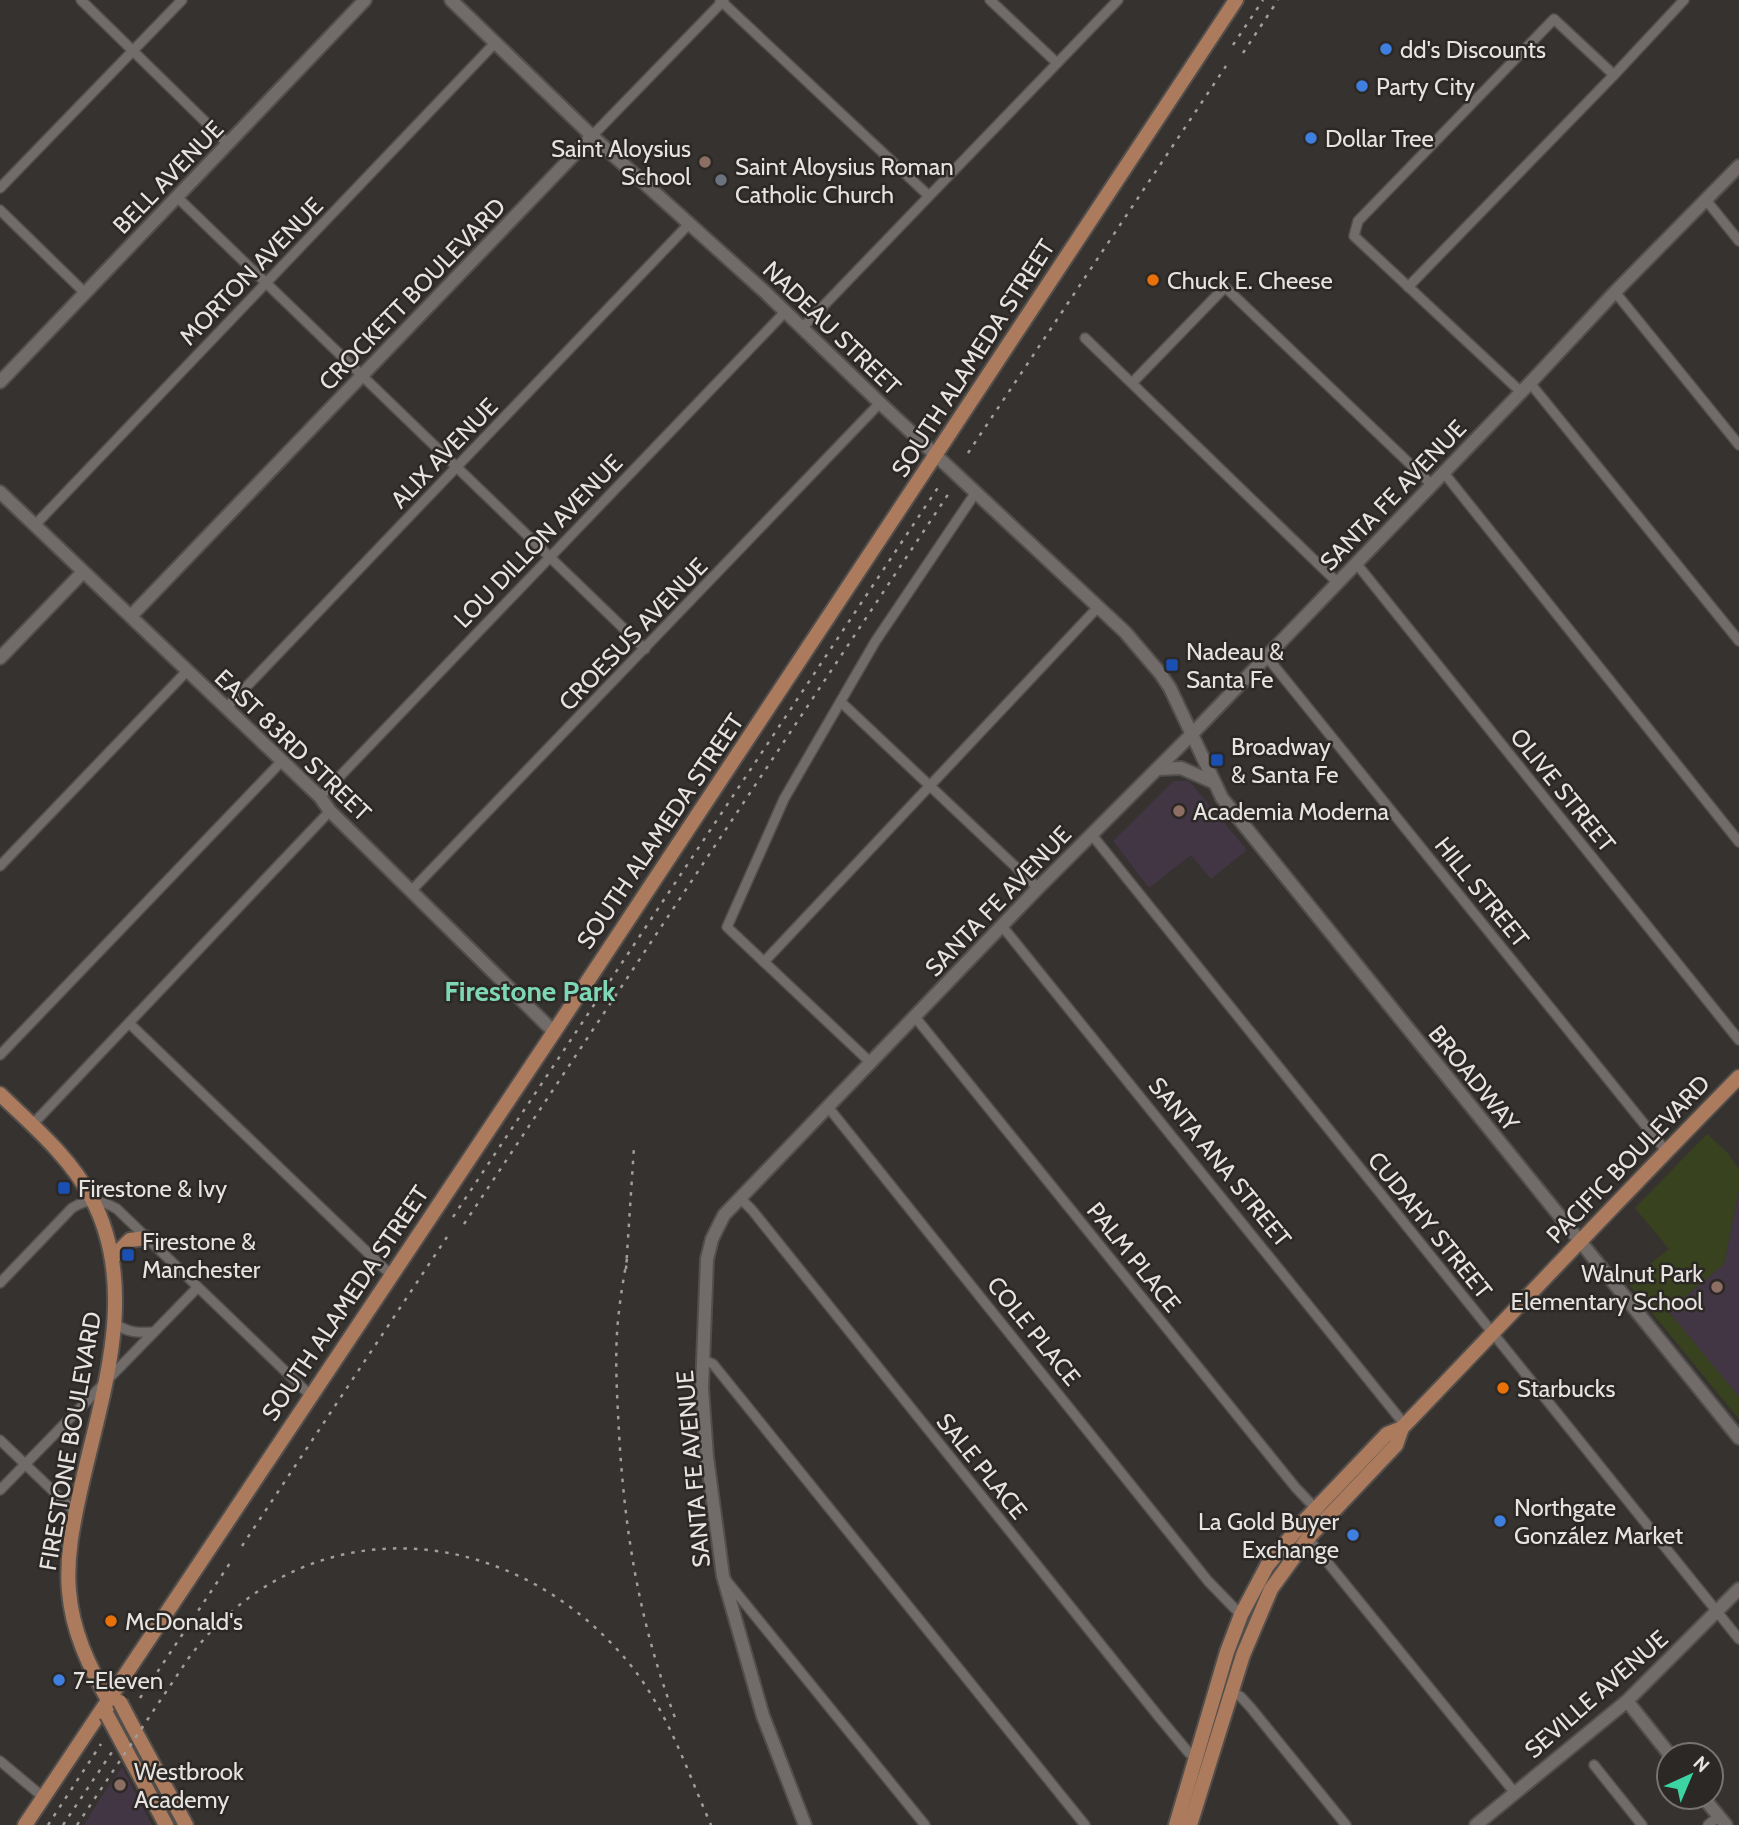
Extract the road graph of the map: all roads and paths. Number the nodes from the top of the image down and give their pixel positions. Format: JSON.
{"nodes":[{"id":1,"x":81,"y":0,"type":"edge"},
{"id":2,"x":182,"y":0,"type":"edge"},
{"id":3,"x":365,"y":0,"type":"edge"},
{"id":4,"x":451,"y":0,"type":"edge"},
{"id":5,"x":990,"y":0,"type":"edge"},
{"id":6,"x":1118,"y":0,"type":"edge"},
{"id":7,"x":1236,"y":0,"type":"edge"},
{"id":8,"x":1684,"y":0,"type":"edge"},
{"id":9,"x":722,"y":1,"type":"edge"},
{"id":10,"x":495,"y":43,"type":"junction"},
{"id":11,"x":134,"y":51,"type":"junction"},
{"id":12,"x":1057,"y":63,"type":"junction"},
{"id":13,"x":1615,"y":75,"type":"junction"},
{"id":14,"x":592,"y":136,"type":"junction"},
{"id":15,"x":228,"y":144,"type":"junction"},
{"id":16,"x":1739,"y":166,"type":"edge"},
{"id":17,"x":0,"y":188,"type":"edge"},
{"id":18,"x":929,"y":196,"type":"junction"},
{"id":19,"x":177,"y":197,"type":"junction"},
{"id":20,"x":1706,"y":200,"type":"junction"},
{"id":21,"x":0,"y":210,"type":"edge"},
{"id":22,"x":689,"y":224,"type":"junction"},
{"id":23,"x":1739,"y":241,"type":"edge"},
{"id":24,"x":266,"y":283,"type":"junction"},
{"id":25,"x":1408,"y":287,"type":"junction"},
{"id":26,"x":1615,"y":292,"type":"junction"},
{"id":27,"x":85,"y":293,"type":"junction"},
{"id":28,"x":786,"y":311,"type":"junction"},
{"id":29,"x":803,"y":327,"type":"junction"},
{"id":30,"x":1085,"y":338,"type":"dead end"},
{"id":31,"x":363,"y":376,"type":"junction"},
{"id":32,"x":0,"y":382,"type":"edge"},
{"id":33,"x":1132,"y":383,"type":"junction"},
{"id":34,"x":1526,"y":387,"type":"junction"},
{"id":35,"x":880,"y":403,"type":"junction"},
{"id":36,"x":1739,"y":445,"type":"edge"},
{"id":37,"x":936,"y":455,"type":"junction"},
{"id":38,"x":458,"y":466,"type":"junction"},
{"id":39,"x":1444,"y":472,"type":"junction"},
{"id":40,"x":1432,"y":485,"type":"junction"},
{"id":41,"x":0,"y":492,"type":"edge"},
{"id":42,"x":976,"y":492,"type":"junction"},
{"id":43,"x":35,"y":525,"type":"junction"},
{"id":44,"x":549,"y":556,"type":"junction"},
{"id":45,"x":1356,"y":563,"type":"junction"},
{"id":46,"x":83,"y":572,"type":"junction"},
{"id":47,"x":1338,"y":583,"type":"junction"},
{"id":48,"x":1099,"y":606,"type":"junction"},
{"id":49,"x":131,"y":616,"type":"junction"},
{"id":50,"x":1739,"y":641,"type":"edge"},
{"id":51,"x":645,"y":649,"type":"junction"},
{"id":52,"x":1267,"y":657,"type":"junction"},
{"id":53,"x":0,"y":658,"type":"edge"},
{"id":54,"x":187,"y":671,"type":"junction"},
{"id":55,"x":841,"y":702,"type":"junction"},
{"id":56,"x":226,"y":708,"type":"junction"},
{"id":57,"x":1192,"y":734,"type":"junction"},
{"id":58,"x":281,"y":762,"type":"junction"},
{"id":59,"x":1157,"y":769,"type":"junction"},
{"id":60,"x":1213,"y":782,"type":"junction"},
{"id":61,"x":929,"y":787,"type":"junction"},
{"id":62,"x":320,"y":797,"type":"junction"},
{"id":63,"x":330,"y":811,"type":"junction"},
{"id":64,"x":1092,"y":835,"type":"junction"},
{"id":65,"x":1739,"y":842,"type":"edge"},
{"id":66,"x":0,"y":866,"type":"edge"},
{"id":67,"x":1038,"y":888,"type":"junction"},
{"id":68,"x":412,"y":890,"type":"junction"},
{"id":69,"x":1002,"y":926,"type":"junction"},
{"id":70,"x":764,"y":962,"type":"junction"},
{"id":71,"x":915,"y":1017,"type":"junction"},
{"id":72,"x":129,"y":1023,"type":"junction"},
{"id":73,"x":554,"y":1032,"type":"junction"},
{"id":74,"x":1739,"y":1040,"type":"edge"},
{"id":75,"x":0,"y":1055,"type":"edge"},
{"id":76,"x":871,"y":1063,"type":"junction"},
{"id":77,"x":1739,"y":1077,"type":"edge"},
{"id":78,"x":0,"y":1094,"type":"edge"},
{"id":79,"x":828,"y":1107,"type":"junction"},
{"id":80,"x":32,"y":1125,"type":"junction"},
{"id":81,"x":1666,"y":1151,"type":"junction"},
{"id":82,"x":740,"y":1198,"type":"junction"},
{"id":83,"x":93,"y":1200,"type":"junction"},
{"id":84,"x":146,"y":1238,"type":"junction"},
{"id":85,"x":1579,"y":1241,"type":"junction"},
{"id":86,"x":113,"y":1257,"type":"junction"},
{"id":87,"x":391,"y":1275,"type":"junction"},
{"id":88,"x":0,"y":1283,"type":"edge"},
{"id":89,"x":197,"y":1288,"type":"junction"},
{"id":90,"x":114,"y":1323,"type":"junction"},
{"id":91,"x":154,"y":1332,"type":"junction"},
{"id":92,"x":1494,"y":1334,"type":"junction"},
{"id":93,"x":704,"y":1360,"type":"junction"},
{"id":94,"x":104,"y":1384,"type":"junction"},
{"id":95,"x":311,"y":1396,"type":"junction"},
{"id":96,"x":1404,"y":1427,"type":"junction"},
{"id":97,"x":1739,"y":1438,"type":"edge"},
{"id":98,"x":0,"y":1440,"type":"edge"},
{"id":99,"x":25,"y":1464,"type":"junction"},
{"id":100,"x":0,"y":1490,"type":"edge"},
{"id":101,"x":76,"y":1513,"type":"junction"},
{"id":102,"x":1321,"y":1514,"type":"junction"},
{"id":103,"x":1303,"y":1533,"type":"junction"},
{"id":104,"x":723,"y":1576,"type":"junction"},
{"id":105,"x":1739,"y":1589,"type":"edge"},
{"id":106,"x":1717,"y":1612,"type":"junction"},
{"id":107,"x":1241,"y":1615,"type":"junction"},
{"id":108,"x":1739,"y":1639,"type":"edge"},
{"id":109,"x":1232,"y":1692,"type":"junction"},
{"id":110,"x":1627,"y":1701,"type":"junction"},
{"id":111,"x":112,"y":1705,"type":"junction"},
{"id":112,"x":1659,"y":1741,"type":"edge"},
{"id":113,"x":1196,"y":1756,"type":"junction"},
{"id":114,"x":0,"y":1761,"type":"edge"},
{"id":115,"x":1594,"y":1765,"type":"dead end"},
{"id":116,"x":1515,"y":1793,"type":"junction"},
{"id":117,"x":43,"y":1797,"type":"junction"},
{"id":118,"x":1722,"y":1821,"type":"edge"},
{"id":119,"x":25,"y":1825,"type":"edge"},
{"id":120,"x":166,"y":1825,"type":"edge"},
{"id":121,"x":186,"y":1825,"type":"edge"},
{"id":122,"x":805,"y":1825,"type":"edge"},
{"id":123,"x":925,"y":1825,"type":"edge"},
{"id":124,"x":1085,"y":1825,"type":"edge"},
{"id":125,"x":1176,"y":1825,"type":"edge"},
{"id":126,"x":1191,"y":1825,"type":"edge"},
{"id":127,"x":1346,"y":1825,"type":"edge"},
{"id":128,"x":1476,"y":1825,"type":"edge"},
{"id":129,"x":1642,"y":1825,"type":"edge"},
{"id":130,"x":1708,"y":1825,"type":"edge"}],
"edges":[{"from":1,"to":11,"type":"street"},
{"from":2,"to":11,"type":"street"},
{"from":3,"to":15,"type":"street","name":"BELL AVENUE"},
{"from":4,"to":10,"type":"street","name":"NADEAU STREET"},
{"from":5,"to":12,"type":"street"},
{"from":6,"to":12,"type":"street"},
{"from":7,"to":37,"type":"main road","name":"SOUTH ALAMEDA STREET"},
{"from":8,"to":13,"type":"street"},
{"from":9,"to":14,"type":"street","name":"CROCKETT BOULEVARD"},
{"from":9,"to":18,"type":"street"},
{"from":10,"to":14,"type":"street","name":"NADEAU STREET"},
{"from":10,"to":24,"type":"street","name":"MORTON AVENUE"},
{"from":11,"to":15,"type":"street"},
{"from":11,"to":17,"type":"street"},
{"from":12,"to":18,"type":"street"},
{"from":13,"to":25,"type":"street"},
{"from":13,"to":25,"type":"street"},
{"from":14,"to":22,"type":"street","name":"NADEAU STREET"},
{"from":14,"to":31,"type":"street","name":"CROCKETT BOULEVARD"},
{"from":15,"to":19,"type":"street","name":"BELL AVENUE"},
{"from":16,"to":20,"type":"street","name":"SANTA FE AVENUE"},
{"from":18,"to":29,"type":"street"},
{"from":19,"to":24,"type":"street"},
{"from":19,"to":27,"type":"street","name":"BELL AVENUE"},
{"from":20,"to":23,"type":"street"},
{"from":20,"to":26,"type":"street","name":"SANTA FE AVENUE"},
{"from":21,"to":27,"type":"street"},
{"from":22,"to":28,"type":"street","name":"NADEAU STREET"},
{"from":22,"to":38,"type":"street","name":"ALIX AVENUE"},
{"from":24,"to":31,"type":"street"},
{"from":24,"to":43,"type":"street","name":"MORTON AVENUE"},
{"from":25,"to":34,"type":"street"},
{"from":26,"to":34,"type":"street","name":"SANTA FE AVENUE"},
{"from":26,"to":36,"type":"street"},
{"from":27,"to":32,"type":"street","name":"BELL AVENUE"},
{"from":28,"to":29,"type":"street","name":"NADEAU STREET"},
{"from":28,"to":44,"type":"street","name":"LOU DILLON AVENUE"},
{"from":29,"to":35,"type":"street","name":"NADEAU STREET"},
{"from":30,"to":33,"type":"street"},
{"from":31,"to":38,"type":"street"},
{"from":31,"to":49,"type":"street","name":"CROCKETT BOULEVARD"},
{"from":33,"to":40,"type":"street"},
{"from":33,"to":47,"type":"street"},
{"from":34,"to":39,"type":"street","name":"SANTA FE AVENUE"},
{"from":34,"to":50,"type":"street"},
{"from":35,"to":37,"type":"street","name":"NADEAU STREET"},
{"from":35,"to":51,"type":"street","name":"CROESUS AVENUE"},
{"from":37,"to":42,"type":"street","name":"NADEAU STREET"},
{"from":37,"to":73,"type":"main road","name":"SOUTH ALAMEDA STREET"},
{"from":38,"to":44,"type":"street"},
{"from":38,"to":56,"type":"street","name":"ALIX AVENUE"},
{"from":39,"to":40,"type":"street","name":"SANTA FE AVENUE"},
{"from":39,"to":65,"type":"street"},
{"from":40,"to":45,"type":"street","name":"SANTA FE AVENUE"},
{"from":41,"to":43,"type":"street","name":"EAST 83RD STREET"},
{"from":42,"to":48,"type":"street","name":"NADEAU STREET"},
{"from":42,"to":55,"type":"street"},
{"from":43,"to":46,"type":"street","name":"EAST 83RD STREET"},
{"from":44,"to":51,"type":"street"},
{"from":44,"to":62,"type":"street","name":"LOU DILLON AVENUE"},
{"from":45,"to":47,"type":"street","name":"SANTA FE AVENUE"},
{"from":45,"to":74,"type":"street","name":"OLIVE STREET"},
{"from":46,"to":49,"type":"street","name":"EAST 83RD STREET"},
{"from":46,"to":53,"type":"street"},
{"from":47,"to":52,"type":"street","name":"SANTA FE AVENUE"},
{"from":48,"to":57,"type":"street","name":"NADEAU STREET"},
{"from":48,"to":61,"type":"street"},
{"from":49,"to":54,"type":"street","name":"EAST 83RD STREET"},
{"from":51,"to":68,"type":"street","name":"CROESUS AVENUE"},
{"from":52,"to":57,"type":"street","name":"SANTA FE AVENUE"},
{"from":52,"to":81,"type":"street","name":"HILL STREET"},
{"from":54,"to":56,"type":"street","name":"EAST 83RD STREET"},
{"from":54,"to":66,"type":"street"},
{"from":55,"to":61,"type":"street"},
{"from":55,"to":70,"type":"street"},
{"from":56,"to":58,"type":"street","name":"EAST 83RD STREET"},
{"from":57,"to":59,"type":"street","name":"SANTA FE AVENUE"},
{"from":57,"to":60,"type":"street","name":"BROADWAY"},
{"from":58,"to":62,"type":"street","name":"EAST 83RD STREET"},
{"from":58,"to":75,"type":"street"},
{"from":59,"to":60,"type":"street"},
{"from":59,"to":64,"type":"street","name":"SANTA FE AVENUE"},
{"from":60,"to":85,"type":"street","name":"BROADWAY"},
{"from":61,"to":67,"type":"street"},
{"from":61,"to":70,"type":"street"},
{"from":62,"to":63,"type":"street","name":"EAST 83RD STREET"},
{"from":63,"to":68,"type":"street","name":"EAST 83RD STREET"},
{"from":63,"to":72,"type":"street"},
{"from":64,"to":67,"type":"street","name":"SANTA FE AVENUE"},
{"from":64,"to":92,"type":"street","name":"CUDAHY STREET"},
{"from":67,"to":69,"type":"street","name":"SANTA FE AVENUE"},
{"from":68,"to":73,"type":"street","name":"EAST 83RD STREET"},
{"from":69,"to":71,"type":"street","name":"SANTA FE AVENUE"},
{"from":69,"to":96,"type":"street","name":"SANTA ANA STREET"},
{"from":70,"to":76,"type":"street"},
{"from":71,"to":76,"type":"street","name":"SANTA FE AVENUE"},
{"from":71,"to":102,"type":"street","name":"PALM PLACE"},
{"from":72,"to":80,"type":"street"},
{"from":72,"to":87,"type":"street"},
{"from":73,"to":87,"type":"main road","name":"SOUTH ALAMEDA STREET"},
{"from":76,"to":79,"type":"street","name":"SANTA FE AVENUE"},
{"from":77,"to":81,"type":"main road","name":"PACIFIC BOULEVARD"},
{"from":78,"to":80,"type":"main road","name":"FIRESTONE BOULEVARD"},
{"from":79,"to":82,"type":"street","name":"SANTA FE AVENUE"},
{"from":79,"to":107,"type":"street","name":"COLE PLACE"},
{"from":80,"to":83,"type":"main road","name":"FIRESTONE BOULEVARD"},
{"from":81,"to":85,"type":"main road","name":"PACIFIC BOULEVARD"},
{"from":82,"to":93,"type":"street","name":"SANTA FE AVENUE"},
{"from":82,"to":113,"type":"street","name":"SALE PLACE"},
{"from":83,"to":84,"type":"street"},
{"from":83,"to":86,"type":"main road","name":"FIRESTONE BOULEVARD"},
{"from":83,"to":88,"type":"street"},
{"from":84,"to":86,"type":"main road"},
{"from":84,"to":89,"type":"street"},
{"from":85,"to":92,"type":"main road","name":"PACIFIC BOULEVARD"},
{"from":85,"to":97,"type":"street","name":"BROADWAY"},
{"from":86,"to":90,"type":"main road","name":"FIRESTONE BOULEVARD"},
{"from":87,"to":95,"type":"main road","name":"SOUTH ALAMEDA STREET"},
{"from":89,"to":91,"type":"street"},
{"from":89,"to":95,"type":"street"},
{"from":90,"to":91,"type":"street"},
{"from":90,"to":94,"type":"main road","name":"FIRESTONE BOULEVARD"},
{"from":91,"to":94,"type":"street"},
{"from":92,"to":96,"type":"main road","name":"PACIFIC BOULEVARD"},
{"from":92,"to":106,"type":"street","name":"CUDAHY STREET"},
{"from":93,"to":104,"type":"street","name":"SANTA FE AVENUE"},
{"from":93,"to":124,"type":"street"},
{"from":94,"to":99,"type":"street"},
{"from":94,"to":101,"type":"main road","name":"FIRESTONE BOULEVARD"},
{"from":95,"to":111,"type":"main road","name":"SOUTH ALAMEDA STREET"},
{"from":96,"to":102,"type":"main road","name":"PACIFIC BOULEVARD"},
{"from":98,"to":99,"type":"street"},
{"from":99,"to":100,"type":"street"},
{"from":99,"to":101,"type":"street"},
{"from":101,"to":111,"type":"main road","name":"FIRESTONE BOULEVARD"},
{"from":102,"to":103,"type":"main road","name":"PACIFIC BOULEVARD"},
{"from":103,"to":107,"type":"main road"},
{"from":103,"to":109,"type":"main road"},
{"from":103,"to":116,"type":"street"},
{"from":104,"to":122,"type":"street","name":"SANTA FE AVENUE"},
{"from":104,"to":123,"type":"street"},
{"from":105,"to":106,"type":"street","name":"SEVILLE AVENUE"},
{"from":106,"to":108,"type":"street","name":"CUDAHY STREET"},
{"from":106,"to":110,"type":"street","name":"SEVILLE AVENUE"},
{"from":107,"to":113,"type":"main road"},
{"from":109,"to":126,"type":"main road"},
{"from":109,"to":127,"type":"street"},
{"from":110,"to":112,"type":"street"},
{"from":110,"to":116,"type":"street","name":"SEVILLE AVENUE"},
{"from":111,"to":117,"type":"main road","name":"SOUTH ALAMEDA STREET"},
{"from":111,"to":120,"type":"main road","name":"FIRESTONE BOULEVARD","bridge":true},
{"from":111,"to":121,"type":"main road","name":"FIRESTONE BOULEVARD","bridge":true},
{"from":113,"to":125,"type":"main road"},
{"from":114,"to":117,"type":"street"},
{"from":115,"to":129,"type":"street"},
{"from":116,"to":128,"type":"street","name":"SEVILLE AVENUE"},
{"from":117,"to":119,"type":"main road","name":"SOUTH ALAMEDA STREET"},
{"from":118,"to":130,"type":"street"}]}
